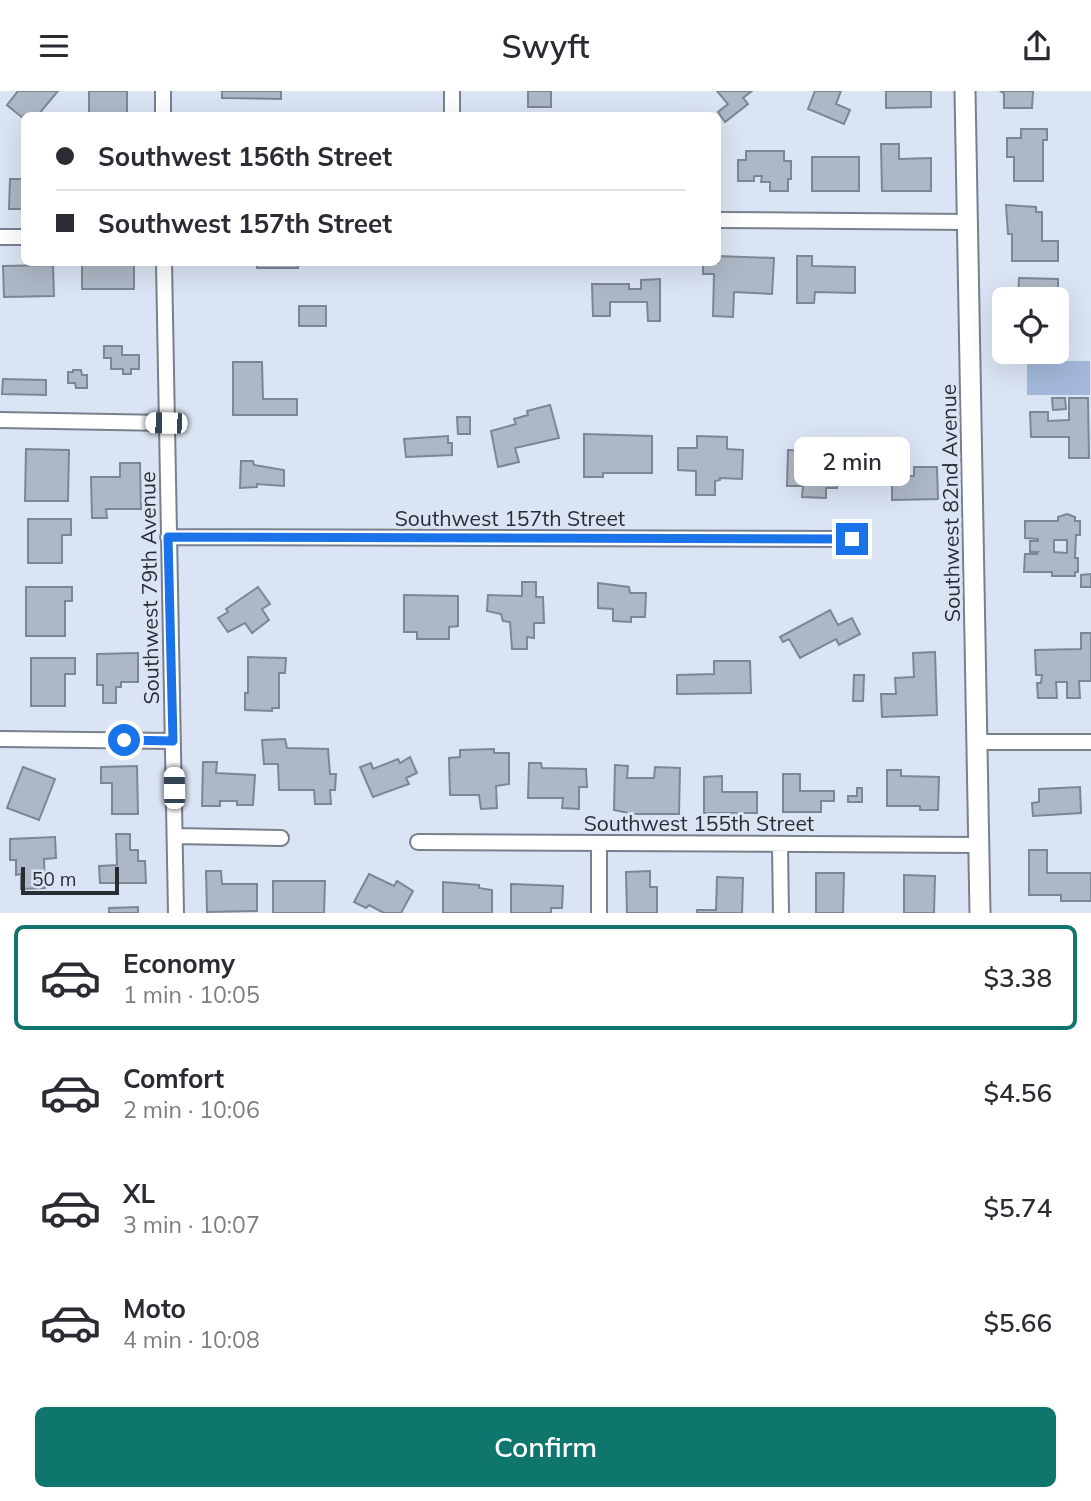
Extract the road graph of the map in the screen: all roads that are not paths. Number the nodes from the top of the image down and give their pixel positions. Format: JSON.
{"nodes":[{"id":1,"x":163,"y":91,"type":"edge"},
{"id":2,"x":452,"y":91,"type":"edge"},
{"id":3,"x":965,"y":91,"type":"edge"},
{"id":4,"x":163,"y":112,"type":"edge"},
{"id":5,"x":452,"y":112,"type":"edge"},
{"id":6,"x":721,"y":220,"type":"edge"},
{"id":7,"x":968,"y":222,"type":"junction"},
{"id":8,"x":0,"y":237,"type":"edge"},
{"id":9,"x":21,"y":237,"type":"edge"},
{"id":10,"x":164,"y":266,"type":"edge"},
{"id":11,"x":0,"y":420,"type":"edge"},
{"id":12,"x":166,"y":423,"type":"junction"},
{"id":13,"x":168,"y":537,"type":"junction"},
{"id":14,"x":852,"y":539,"type":"dead end"},
{"id":15,"x":0,"y":739,"type":"edge"},
{"id":16,"x":173,"y":741,"type":"junction"},
{"id":17,"x":978,"y":742,"type":"junction"},
{"id":18,"x":1091,"y":742,"type":"edge"},
{"id":19,"x":175,"y":836,"type":"junction"},
{"id":20,"x":281,"y":838,"type":"dead end"},
{"id":21,"x":418,"y":842,"type":"dead end"},
{"id":22,"x":599,"y":843,"type":"junction"},
{"id":23,"x":780,"y":845,"type":"junction"},
{"id":24,"x":978,"y":845,"type":"junction"},
{"id":25,"x":176,"y":913,"type":"edge"},
{"id":26,"x":600,"y":913,"type":"edge"},
{"id":27,"x":781,"y":913,"type":"edge"},
{"id":28,"x":980,"y":913,"type":"edge"}],
"edges":[{"from":1,"to":4,"type":"street"},
{"from":2,"to":5,"type":"street"},
{"from":3,"to":7,"type":"street","name":"Southwest 82nd Avenue"},
{"from":6,"to":7,"type":"street"},
{"from":7,"to":17,"type":"street","name":"Southwest 82nd Avenue"},
{"from":8,"to":9,"type":"street"},
{"from":10,"to":12,"type":"street","name":"Southwest 79th Avenue"},
{"from":11,"to":12,"type":"street"},
{"from":12,"to":13,"type":"street","name":"Southwest 79th Avenue"},
{"from":13,"to":14,"type":"street","name":"Southwest 157th Street"},
{"from":13,"to":16,"type":"street","name":"Southwest 79th Avenue"},
{"from":15,"to":16,"type":"street"},
{"from":16,"to":19,"type":"street","name":"Southwest 79th Avenue"},
{"from":17,"to":18,"type":"street"},
{"from":17,"to":24,"type":"street","name":"Southwest 82nd Avenue"},
{"from":19,"to":20,"type":"street"},
{"from":19,"to":25,"type":"street","name":"Southwest 79th Avenue"},
{"from":21,"to":22,"type":"street","name":"Southwest 155th Street"},
{"from":22,"to":23,"type":"street","name":"Southwest 155th Street"},
{"from":22,"to":26,"type":"street"},
{"from":23,"to":24,"type":"street","name":"Southwest 155th Street"},
{"from":23,"to":27,"type":"street"},
{"from":24,"to":28,"type":"street","name":"Southwest 82nd Avenue"}]}
